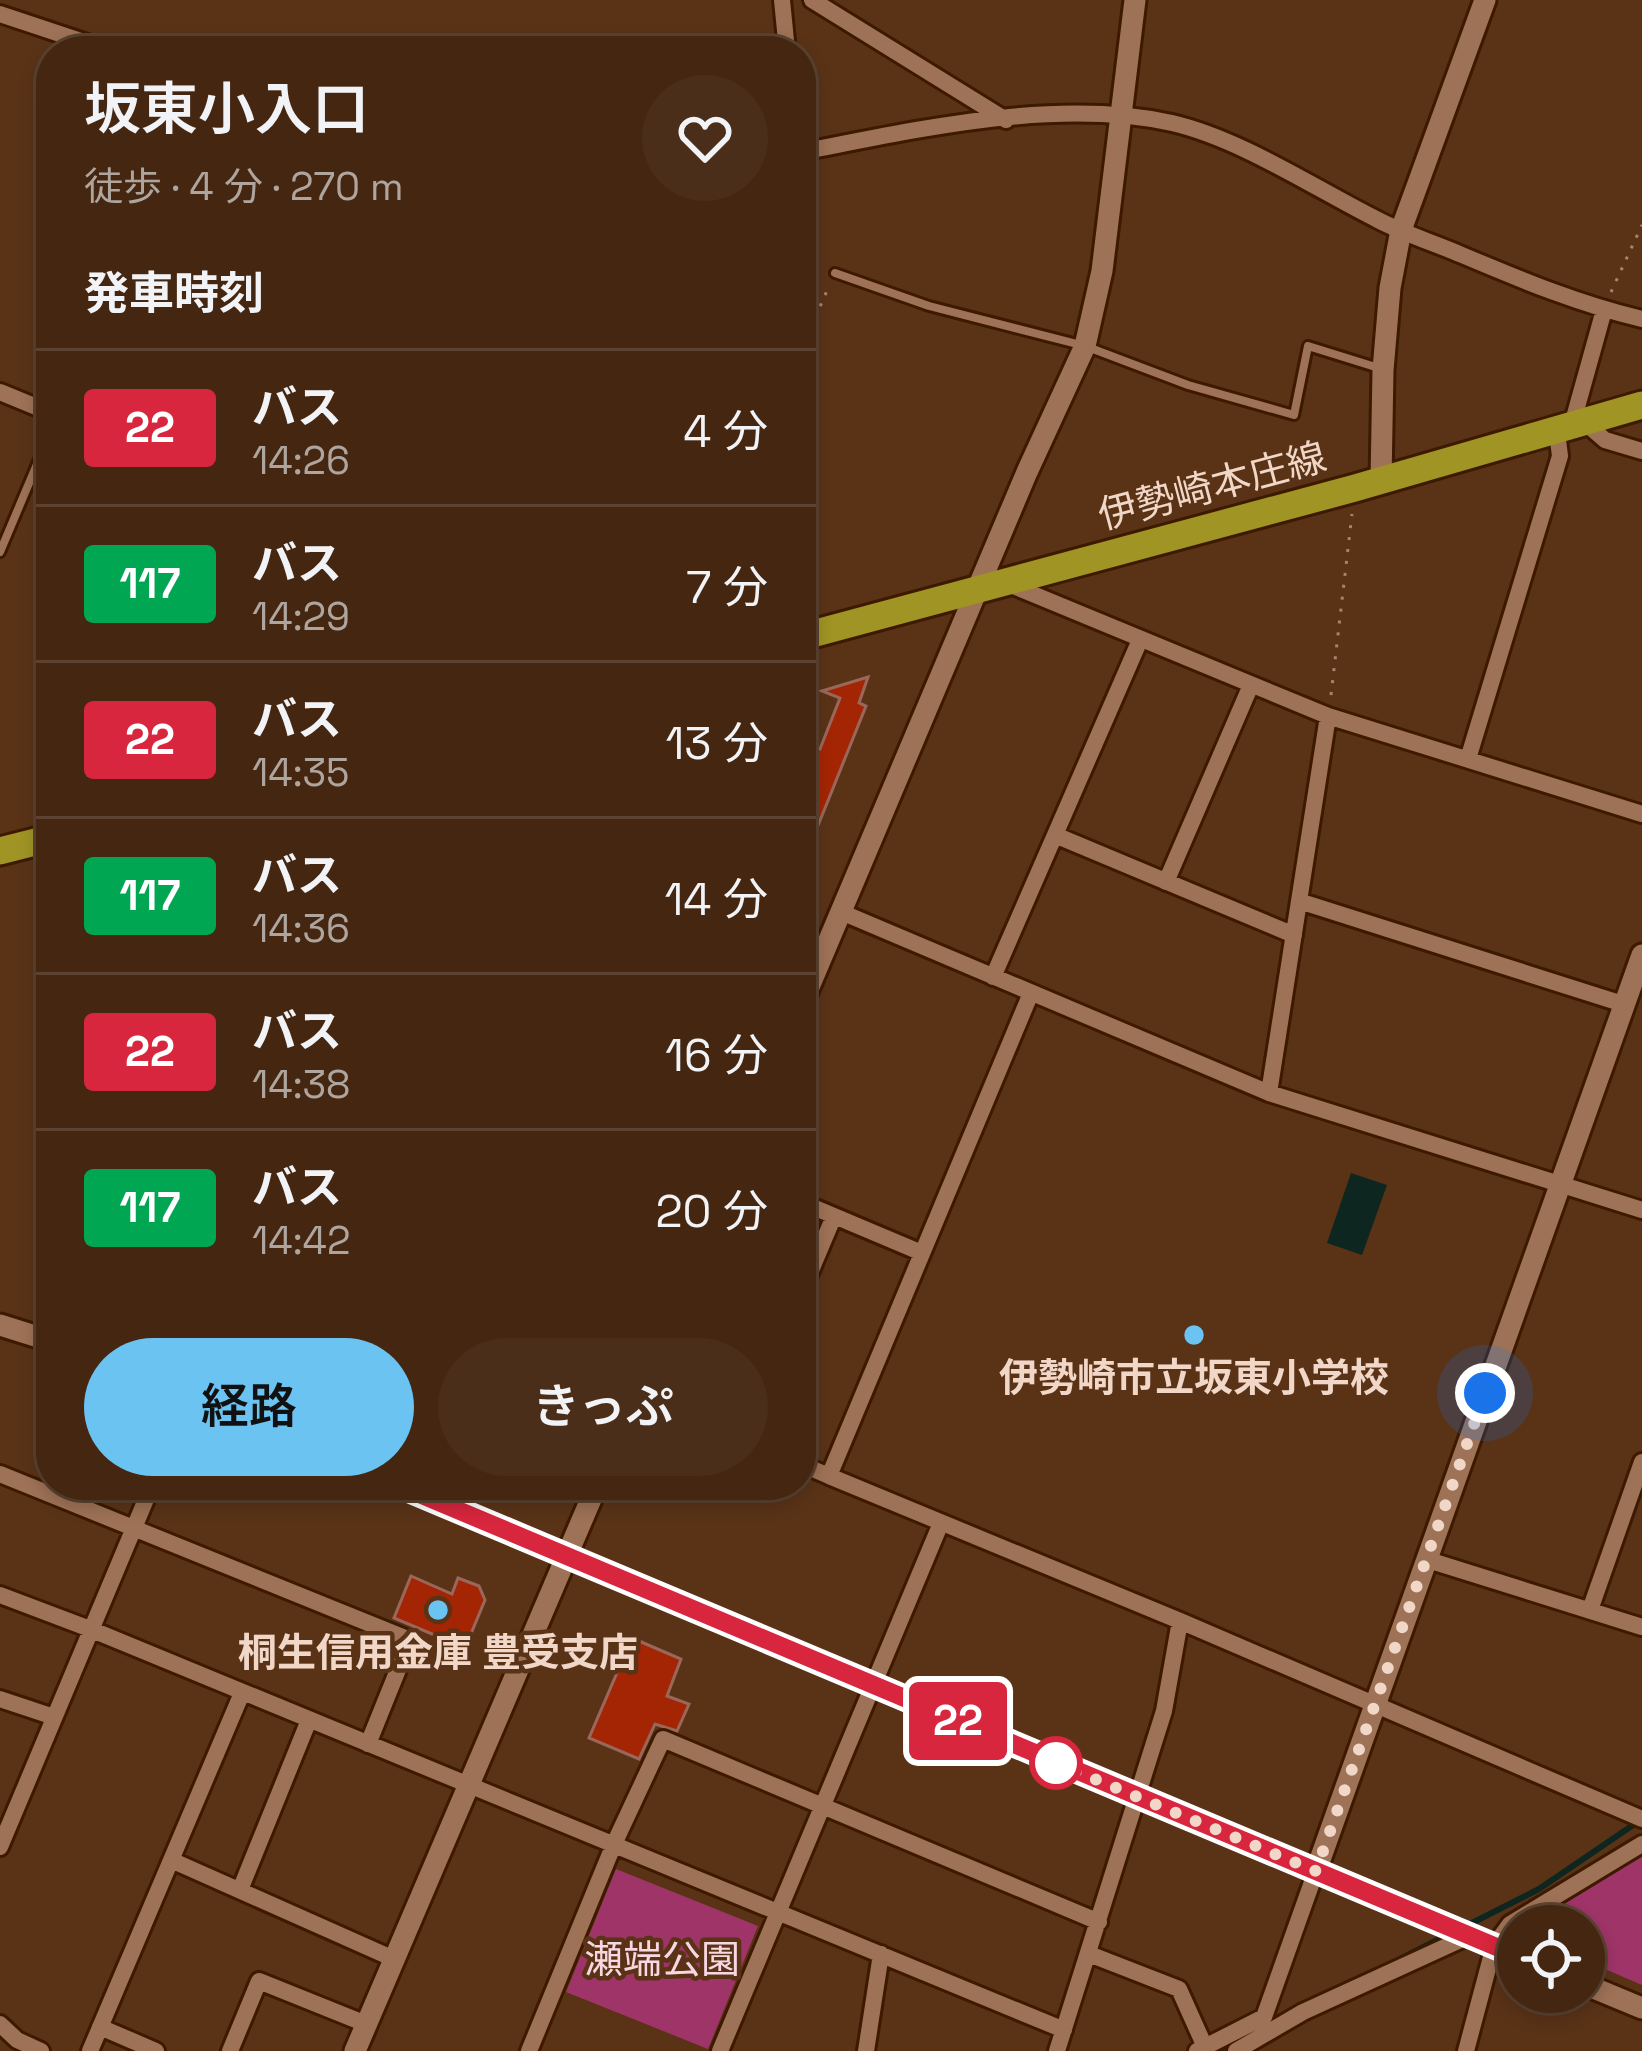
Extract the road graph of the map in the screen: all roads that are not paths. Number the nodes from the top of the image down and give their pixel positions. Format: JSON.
{"nodes":[{"id":1,"x":782,"y":0,"type":"edge"},
{"id":2,"x":812,"y":0,"type":"edge"},
{"id":3,"x":1135,"y":0,"type":"edge"},
{"id":4,"x":1485,"y":0,"type":"edge"},
{"id":5,"x":0,"y":14,"type":"edge"},
{"id":6,"x":66,"y":36,"type":"edge"},
{"id":7,"x":786,"y":36,"type":"edge"},
{"id":8,"x":1124,"y":116,"type":"junction"},
{"id":9,"x":1006,"y":120,"type":"junction"},
{"id":10,"x":816,"y":149,"type":"edge"},
{"id":11,"x":1401,"y":230,"type":"junction"},
{"id":12,"x":835,"y":273,"type":"road end"},
{"id":13,"x":1604,"y":310,"type":"junction"},
{"id":14,"x":1642,"y":319,"type":"edge"},
{"id":15,"x":1085,"y":346,"type":"junction"},
{"id":16,"x":1383,"y":370,"type":"junction"},
{"id":17,"x":0,"y":392,"type":"edge"},
{"id":18,"x":1642,"y":405,"type":"edge"},
{"id":19,"x":36,"y":407,"type":"edge"},
{"id":20,"x":1570,"y":428,"type":"junction"},
{"id":21,"x":1642,"y":452,"type":"edge"},
{"id":22,"x":36,"y":466,"type":"edge"},
{"id":23,"x":1368,"y":484,"type":"junction"},
{"id":24,"x":0,"y":551,"type":"edge"},
{"id":25,"x":993,"y":585,"type":"junction"},
{"id":26,"x":816,"y":633,"type":"edge"},
{"id":27,"x":1140,"y":640,"type":"junction"},
{"id":28,"x":1251,"y":685,"type":"junction"},
{"id":29,"x":1328,"y":716,"type":"junction"},
{"id":30,"x":1468,"y":759,"type":"junction"},
{"id":31,"x":1642,"y":814,"type":"edge"},
{"id":32,"x":1055,"y":835,"type":"junction"},
{"id":33,"x":36,"y":842,"type":"edge"},
{"id":34,"x":0,"y":851,"type":"edge"},
{"id":35,"x":1166,"y":882,"type":"junction"},
{"id":36,"x":1299,"y":901,"type":"junction"},
{"id":37,"x":841,"y":912,"type":"junction"},
{"id":38,"x":1294,"y":935,"type":"junction"},
{"id":39,"x":1642,"y":955,"type":"edge"},
{"id":40,"x":816,"y":971,"type":"edge"},
{"id":41,"x":993,"y":976,"type":"junction"},
{"id":42,"x":1030,"y":993,"type":"junction"},
{"id":43,"x":1623,"y":1004,"type":"junction"},
{"id":44,"x":1269,"y":1093,"type":"junction"},
{"id":45,"x":1560,"y":1184,"type":"junction"},
{"id":46,"x":816,"y":1208,"type":"edge"},
{"id":47,"x":1642,"y":1210,"type":"edge"},
{"id":48,"x":834,"y":1216,"type":"junction"},
{"id":49,"x":922,"y":1253,"type":"junction"},
{"id":50,"x":816,"y":1259,"type":"edge"},
{"id":51,"x":0,"y":1325,"type":"edge"},
{"id":52,"x":36,"y":1336,"type":"edge"},
{"id":53,"x":1642,"y":1462,"type":"edge"},
{"id":54,"x":816,"y":1470,"type":"edge"},
{"id":55,"x":0,"y":1474,"type":"edge"},
{"id":56,"x":829,"y":1476,"type":"junction"},
{"id":57,"x":36,"y":1489,"type":"edge"},
{"id":58,"x":63,"y":1500,"type":"edge"},
{"id":59,"x":146,"y":1500,"type":"edge"},
{"id":60,"x":434,"y":1500,"type":"edge"},
{"id":61,"x":591,"y":1500,"type":"edge"},
{"id":62,"x":941,"y":1523,"type":"junction"},
{"id":63,"x":134,"y":1529,"type":"junction"},
{"id":64,"x":567,"y":1556,"type":"junction"},
{"id":65,"x":1425,"y":1559,"type":"junction"},
{"id":66,"x":0,"y":1595,"type":"edge"},
{"id":67,"x":1590,"y":1610,"type":"junction"},
{"id":68,"x":1180,"y":1621,"type":"junction"},
{"id":69,"x":1642,"y":1627,"type":"edge"},
{"id":70,"x":90,"y":1629,"type":"junction"},
{"id":71,"x":872,"y":1685,"type":"junction"},
{"id":72,"x":242,"y":1693,"type":"junction"},
{"id":73,"x":0,"y":1700,"type":"edge"},
{"id":74,"x":1374,"y":1703,"type":"junction"},
{"id":75,"x":54,"y":1717,"type":"junction"},
{"id":76,"x":310,"y":1720,"type":"junction"},
{"id":77,"x":368,"y":1744,"type":"junction"},
{"id":78,"x":469,"y":1784,"type":"junction"},
{"id":79,"x":1138,"y":1798,"type":"junction"},
{"id":80,"x":821,"y":1807,"type":"junction"},
{"id":81,"x":1638,"y":1811,"type":"edge"},
{"id":82,"x":614,"y":1844,"type":"junction"},
{"id":83,"x":1642,"y":1844,"type":"edge"},
{"id":84,"x":0,"y":1846,"type":"edge"},
{"id":85,"x":172,"y":1860,"type":"junction"},
{"id":86,"x":1316,"y":1871,"type":"junction"},
{"id":87,"x":240,"y":1890,"type":"junction"},
{"id":88,"x":776,"y":1912,"type":"junction"},
{"id":89,"x":1099,"y":1922,"type":"junction"},
{"id":90,"x":1469,"y":1936,"type":"junction"},
{"id":91,"x":1494,"y":1946,"type":"junction"},
{"id":92,"x":1497,"y":1947,"type":"edge"},
{"id":93,"x":881,"y":1954,"type":"junction"},
{"id":94,"x":1089,"y":1954,"type":"junction"},
{"id":95,"x":394,"y":1959,"type":"junction"},
{"id":96,"x":1605,"y":1993,"type":"edge"},
{"id":97,"x":1642,"y":2008,"type":"edge"},
{"id":98,"x":0,"y":2024,"type":"edge"},
{"id":99,"x":366,"y":2024,"type":"junction"},
{"id":100,"x":100,"y":2027,"type":"junction"},
{"id":101,"x":1064,"y":2030,"type":"junction"},
{"id":102,"x":1201,"y":2049,"type":"edge"},
{"id":103,"x":41,"y":2051,"type":"edge"},
{"id":104,"x":90,"y":2051,"type":"edge"},
{"id":105,"x":157,"y":2051,"type":"edge"},
{"id":106,"x":230,"y":2051,"type":"edge"},
{"id":107,"x":355,"y":2051,"type":"edge"},
{"id":108,"x":529,"y":2051,"type":"edge"},
{"id":109,"x":720,"y":2051,"type":"edge"},
{"id":110,"x":866,"y":2051,"type":"edge"},
{"id":111,"x":1057,"y":2051,"type":"edge"},
{"id":112,"x":1236,"y":2051,"type":"edge"},
{"id":113,"x":1466,"y":2051,"type":"edge"}],
"edges":[{"from":1,"to":7,"type":"street"},
{"from":2,"to":9,"type":"street"},
{"from":3,"to":8,"type":"street"},
{"from":4,"to":11,"type":"street"},
{"from":5,"to":6,"type":"street"},
{"from":8,"to":9,"type":"street"},
{"from":8,"to":11,"type":"street"},
{"from":8,"to":15,"type":"street"},
{"from":9,"to":10,"type":"street"},
{"from":11,"to":13,"type":"street"},
{"from":11,"to":16,"type":"street"},
{"from":12,"to":15,"type":"lane"},
{"from":13,"to":14,"type":"street"},
{"from":13,"to":20,"type":"street"},
{"from":15,"to":16,"type":"lane"},
{"from":15,"to":25,"type":"street"},
{"from":16,"to":23,"type":"street"},
{"from":17,"to":19,"type":"street"},
{"from":18,"to":20,"type":"main road","name":"伊勢崎本庄線"},
{"from":20,"to":21,"type":"street"},
{"from":20,"to":23,"type":"main road","name":"伊勢崎本庄線"},
{"from":20,"to":30,"type":"street"},
{"from":22,"to":24,"type":"lane"},
{"from":23,"to":25,"type":"main road","name":"伊勢崎本庄線"},
{"from":25,"to":26,"type":"main road","name":"伊勢崎本庄線"},
{"from":25,"to":27,"type":"street"},
{"from":25,"to":37,"type":"street"},
{"from":27,"to":28,"type":"street"},
{"from":27,"to":32,"type":"street"},
{"from":28,"to":29,"type":"street"},
{"from":28,"to":35,"type":"street"},
{"from":29,"to":30,"type":"street"},
{"from":29,"to":36,"type":"street"},
{"from":30,"to":31,"type":"street"},
{"from":32,"to":35,"type":"street"},
{"from":32,"to":41,"type":"street"},
{"from":33,"to":34,"type":"main road"},
{"from":35,"to":38,"type":"street"},
{"from":36,"to":38,"type":"street"},
{"from":36,"to":43,"type":"street"},
{"from":37,"to":40,"type":"street"},
{"from":37,"to":41,"type":"street"},
{"from":38,"to":44,"type":"street"},
{"from":39,"to":43,"type":"street"},
{"from":41,"to":42,"type":"street"},
{"from":42,"to":44,"type":"street"},
{"from":42,"to":49,"type":"street"},
{"from":43,"to":45,"type":"street"},
{"from":44,"to":45,"type":"street"},
{"from":45,"to":47,"type":"street"},
{"from":45,"to":65,"type":"street"},
{"from":46,"to":48,"type":"street"},
{"from":48,"to":49,"type":"street"},
{"from":48,"to":50,"type":"street"},
{"from":49,"to":56,"type":"street"},
{"from":51,"to":52,"type":"street"},
{"from":53,"to":67,"type":"street"},
{"from":54,"to":56,"type":"street"},
{"from":55,"to":57,"type":"street"},
{"from":56,"to":62,"type":"street"},
{"from":58,"to":63,"type":"street"},
{"from":59,"to":63,"type":"street"},
{"from":60,"to":64,"type":"street"},
{"from":61,"to":64,"type":"street"},
{"from":62,"to":68,"type":"street"},
{"from":62,"to":71,"type":"street"},
{"from":63,"to":70,"type":"street"},
{"from":63,"to":77,"type":"street"},
{"from":64,"to":71,"type":"street"},
{"from":64,"to":78,"type":"street"},
{"from":65,"to":67,"type":"street"},
{"from":65,"to":74,"type":"street"},
{"from":66,"to":70,"type":"street"},
{"from":67,"to":69,"type":"street"},
{"from":68,"to":74,"type":"street"},
{"from":68,"to":79,"type":"street"},
{"from":70,"to":72,"type":"street"},
{"from":70,"to":75,"type":"street"},
{"from":71,"to":79,"type":"street"},
{"from":71,"to":80,"type":"street"},
{"from":72,"to":76,"type":"street"},
{"from":72,"to":85,"type":"street"},
{"from":73,"to":75,"type":"street"},
{"from":74,"to":81,"type":"street"},
{"from":74,"to":86,"type":"street"},
{"from":75,"to":84,"type":"street"},
{"from":76,"to":77,"type":"street"},
{"from":76,"to":87,"type":"street"},
{"from":77,"to":78,"type":"street"},
{"from":78,"to":82,"type":"street"},
{"from":78,"to":95,"type":"street"},
{"from":79,"to":86,"type":"street"},
{"from":79,"to":89,"type":"street"},
{"from":80,"to":82,"type":"street"},
{"from":80,"to":88,"type":"street"},
{"from":80,"to":89,"type":"street"},
{"from":82,"to":88,"type":"street"},
{"from":82,"to":108,"type":"street"},
{"from":83,"to":91,"type":"street"},
{"from":85,"to":87,"type":"street"},
{"from":85,"to":100,"type":"street"},
{"from":86,"to":90,"type":"street"},
{"from":86,"to":102,"type":"street"},
{"from":87,"to":95,"type":"street"},
{"from":88,"to":93,"type":"street"},
{"from":88,"to":109,"type":"street"},
{"from":89,"to":94,"type":"street"},
{"from":90,"to":91,"type":"street"},
{"from":90,"to":112,"type":"street"},
{"from":91,"to":92,"type":"street"},
{"from":91,"to":113,"type":"street"},
{"from":93,"to":101,"type":"street"},
{"from":93,"to":110,"type":"street"},
{"from":94,"to":101,"type":"street"},
{"from":94,"to":102,"type":"street"},
{"from":95,"to":99,"type":"street"},
{"from":96,"to":97,"type":"street"},
{"from":98,"to":103,"type":"street"},
{"from":99,"to":106,"type":"street"},
{"from":99,"to":107,"type":"street"},
{"from":100,"to":104,"type":"street"},
{"from":100,"to":105,"type":"street"},
{"from":101,"to":111,"type":"street"}]}
